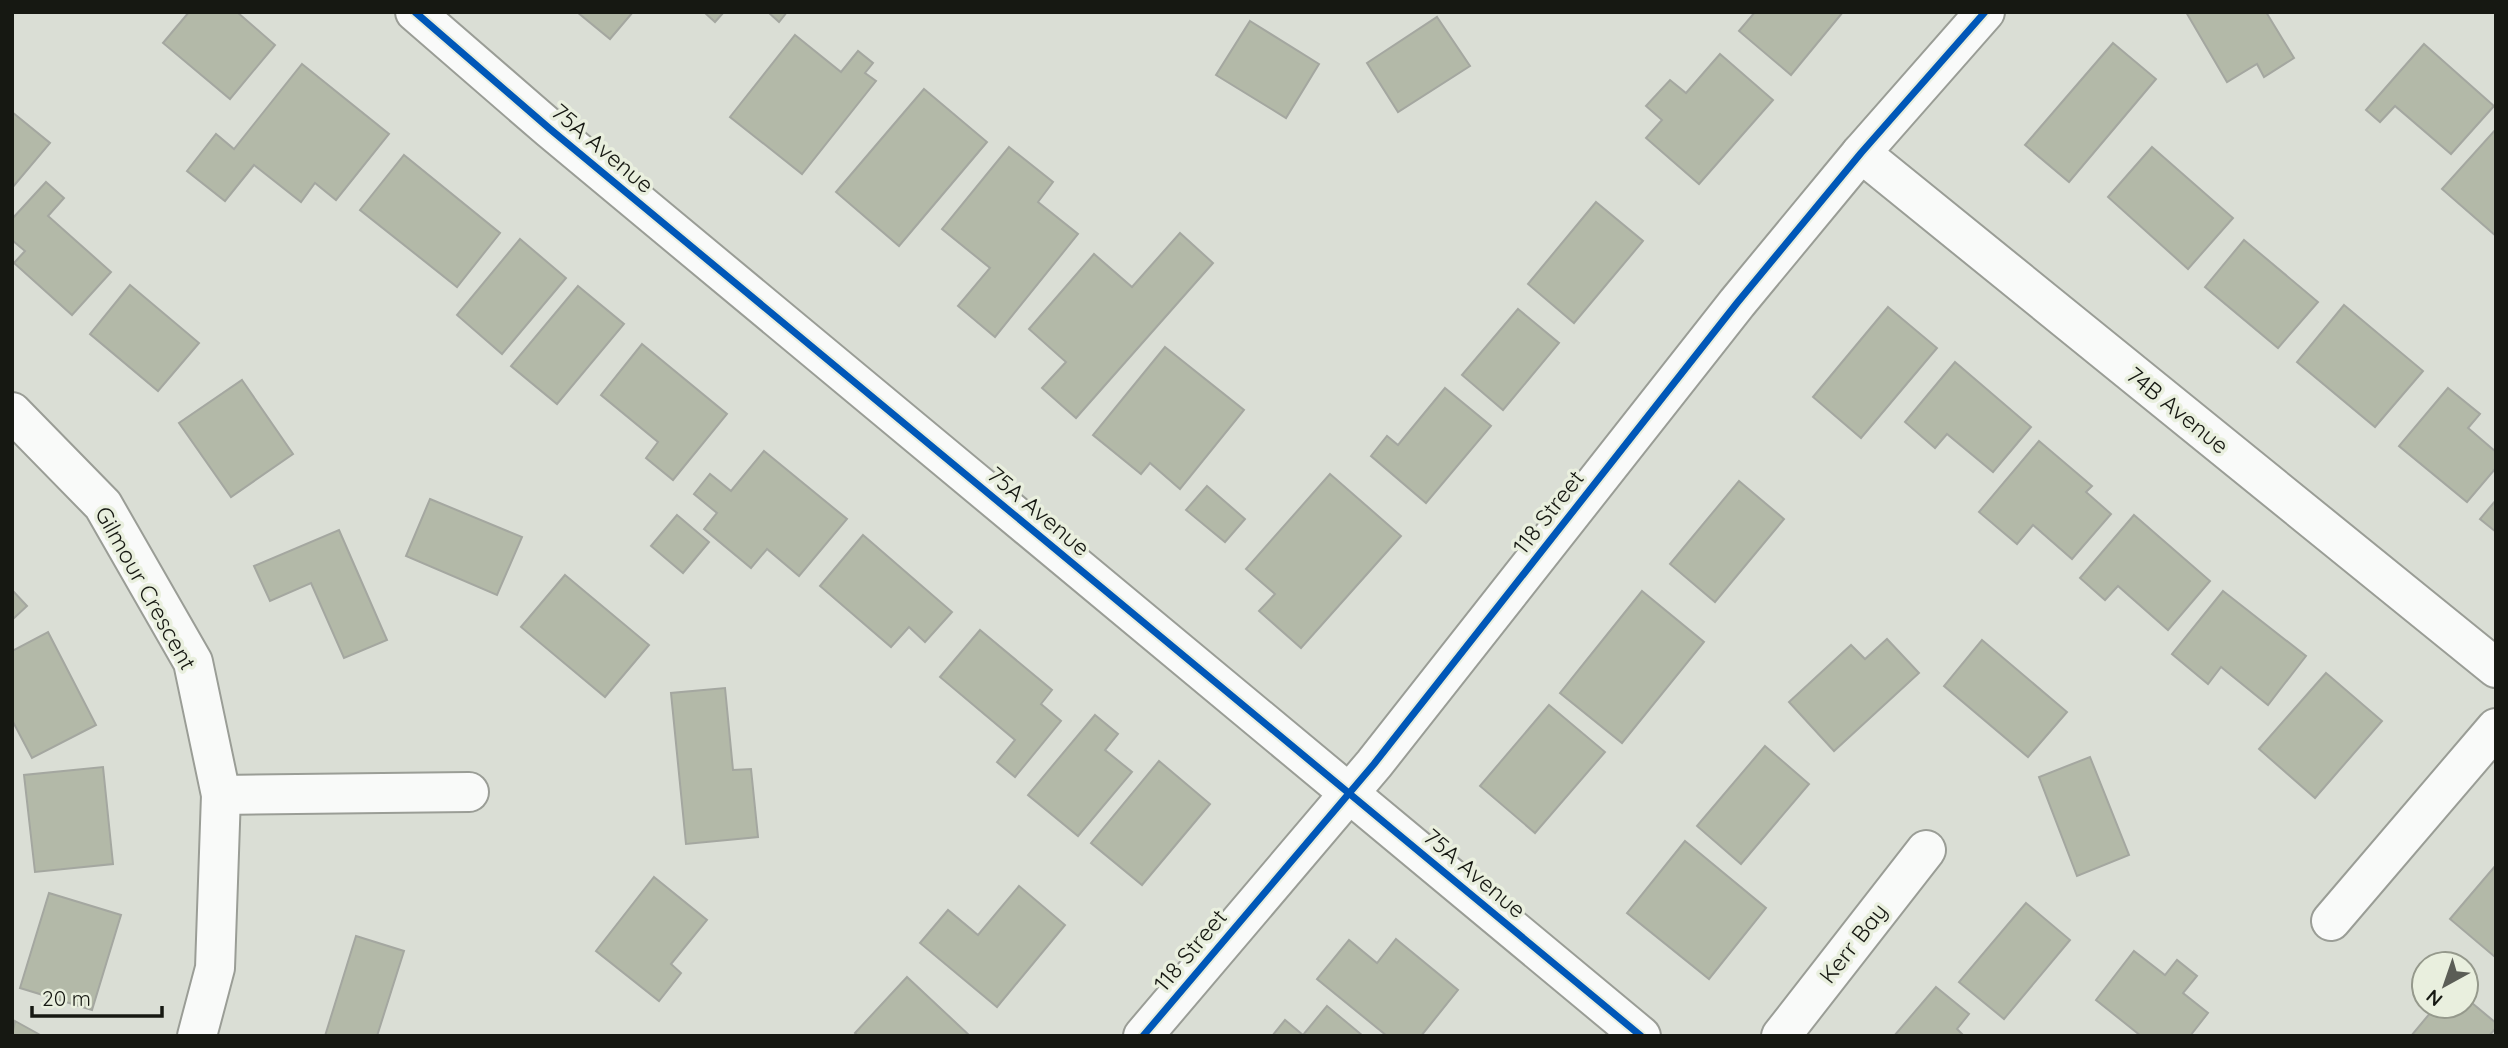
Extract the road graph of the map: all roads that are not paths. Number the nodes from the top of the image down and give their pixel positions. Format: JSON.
{"nodes":[{"id":1,"x":415,"y":12,"type":"edge"},
{"id":2,"x":1985,"y":12,"type":"edge"},
{"id":3,"x":1861,"y":153,"type":"junction"},
{"id":4,"x":12,"y":412,"type":"edge"},
{"id":5,"x":2496,"y":668,"type":"edge"},
{"id":6,"x":2496,"y":728,"type":"edge"},
{"id":7,"x":469,"y":792,"type":"dead end"},
{"id":8,"x":1348,"y":794,"type":"junction"},
{"id":9,"x":221,"y":795,"type":"junction"},
{"id":10,"x":1926,"y":850,"type":"dead end"},
{"id":11,"x":2331,"y":921,"type":"dead end"},
{"id":12,"x":197,"y":1036,"type":"edge"},
{"id":13,"x":1143,"y":1036,"type":"edge"},
{"id":14,"x":1641,"y":1036,"type":"edge"},
{"id":15,"x":1781,"y":1036,"type":"edge"}],
"edges":[{"from":1,"to":8,"type":"street","name":"75A Avenue"},
{"from":2,"to":3,"type":"street","name":"118 Street"},
{"from":3,"to":5,"type":"street","name":"74B Avenue"},
{"from":3,"to":8,"type":"street","name":"118 Street"},
{"from":4,"to":9,"type":"street","name":"Gilmour Crescent"},
{"from":6,"to":11,"type":"street"},
{"from":7,"to":9,"type":"street"},
{"from":8,"to":13,"type":"street","name":"118 Street"},
{"from":8,"to":14,"type":"street","name":"75A Avenue"},
{"from":9,"to":12,"type":"street","name":"Gilmour Crescent"},
{"from":10,"to":15,"type":"street","name":"Kerr Bay"}]}
